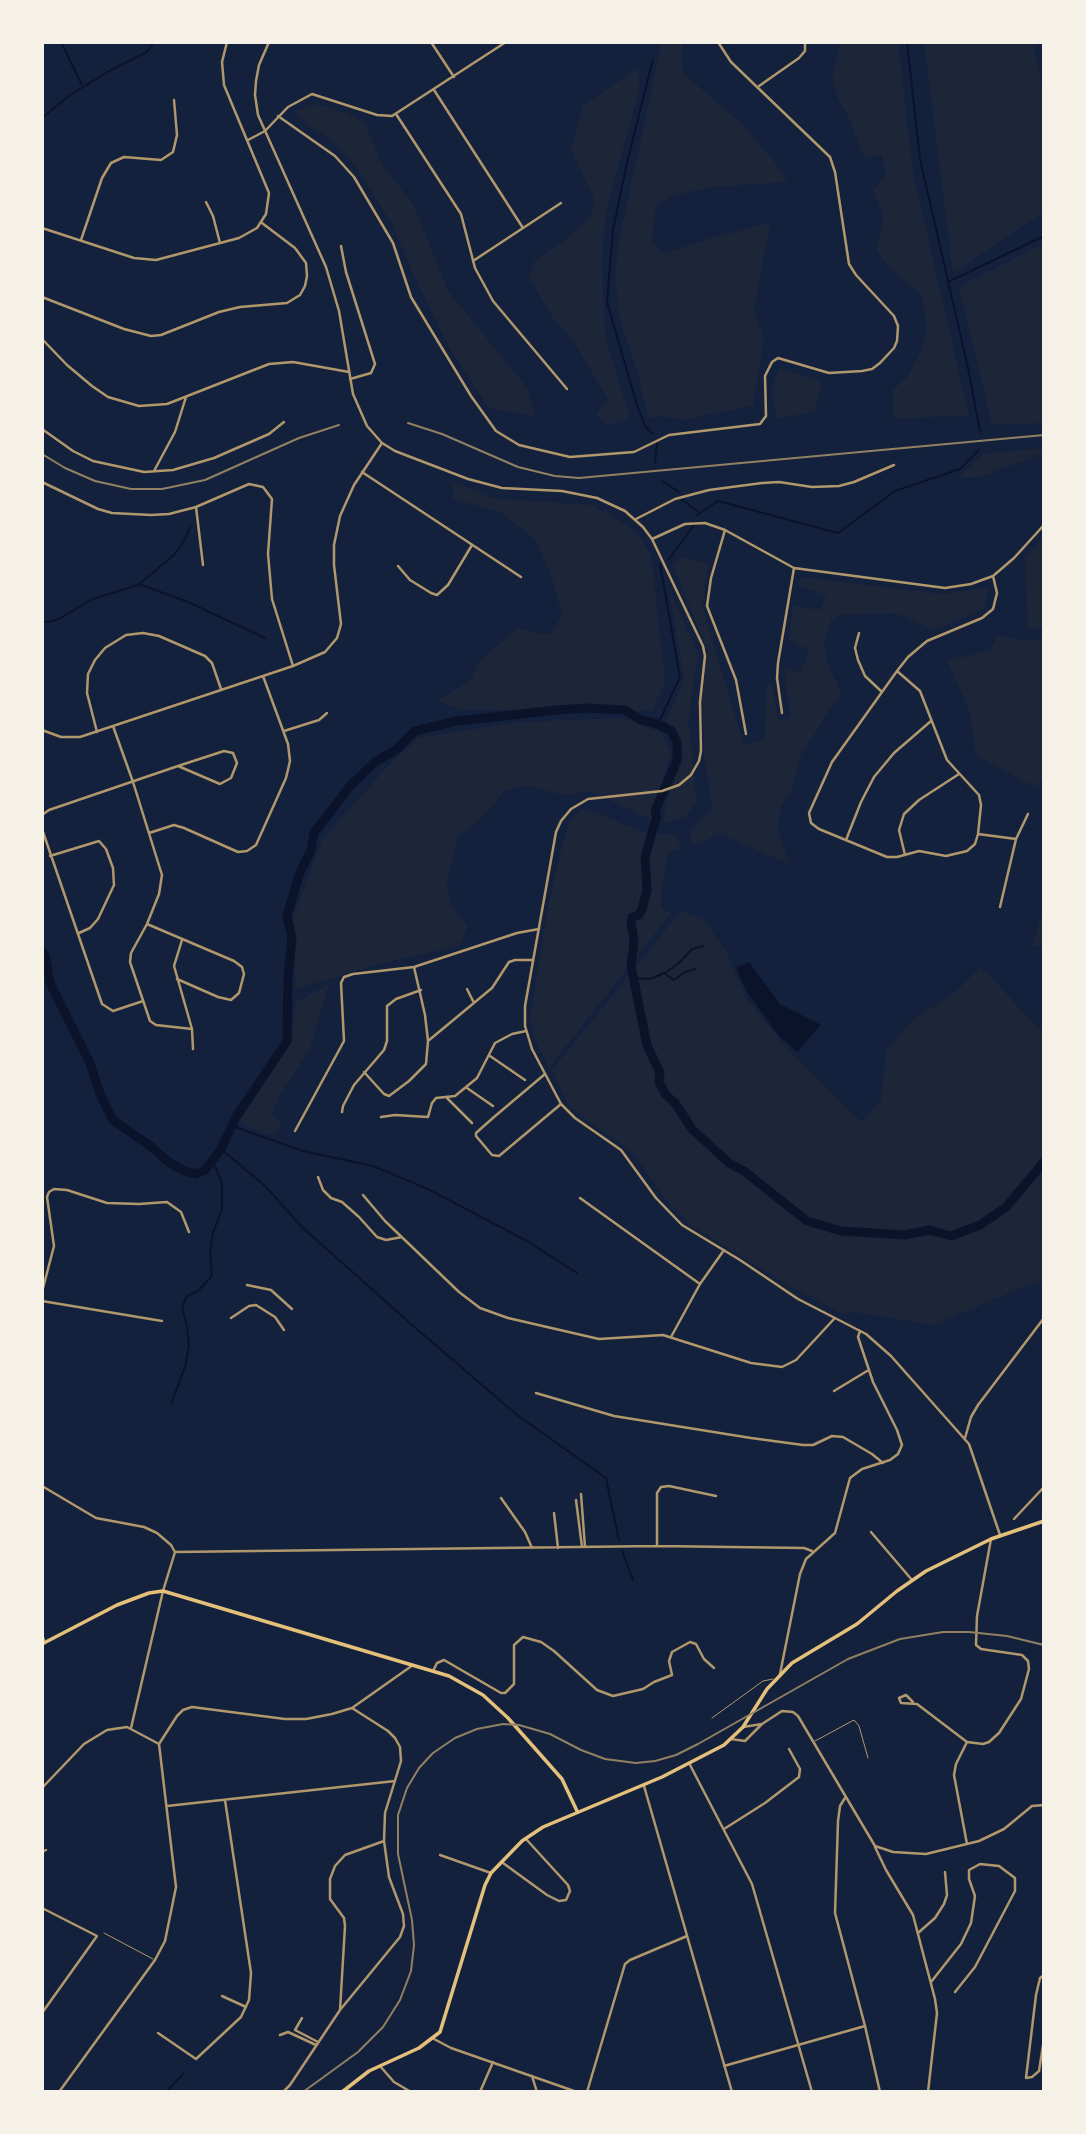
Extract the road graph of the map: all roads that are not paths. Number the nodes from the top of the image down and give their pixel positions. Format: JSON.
{"nodes":[{"id":1,"x":226,"y":42,"type":"edge"},
{"id":2,"x":269,"y":42,"type":"edge"},
{"id":3,"x":431,"y":42,"type":"edge"},
{"id":4,"x":506,"y":42,"type":"edge"},
{"id":5,"x":718,"y":42,"type":"edge"},
{"id":6,"x":805,"y":42,"type":"edge"},
{"id":7,"x":454,"y":77,"type":"junction"},
{"id":8,"x":758,"y":87,"type":"junction"},
{"id":9,"x":434,"y":90,"type":"junction"},
{"id":10,"x":174,"y":100,"type":"dead end"},
{"id":11,"x":396,"y":114,"type":"junction"},
{"id":12,"x":278,"y":116,"type":"junction"},
{"id":13,"x":265,"y":131,"type":"junction"},
{"id":14,"x":248,"y":139,"type":"junction"},
{"id":15,"x":206,"y":202,"type":"dead end"},
{"id":16,"x":561,"y":203,"type":"dead end"},
{"id":17,"x":262,"y":223,"type":"junction"},
{"id":18,"x":42,"y":228,"type":"edge"},
{"id":19,"x":523,"y":228,"type":"junction"},
{"id":20,"x":81,"y":240,"type":"junction"},
{"id":21,"x":220,"y":243,"type":"junction"},
{"id":22,"x":341,"y":246,"type":"dead end"},
{"id":23,"x":473,"y":261,"type":"junction"},
{"id":24,"x":42,"y":297,"type":"edge"},
{"id":25,"x":42,"y":339,"type":"edge"},
{"id":26,"x":349,"y":372,"type":"junction"},
{"id":27,"x":350,"y":379,"type":"junction"},
{"id":28,"x":567,"y":389,"type":"dead end"},
{"id":29,"x":186,"y":397,"type":"junction"},
{"id":30,"x":284,"y":422,"type":"dead end"},
{"id":31,"x":42,"y":429,"type":"edge"},
{"id":32,"x":382,"y":443,"type":"junction"},
{"id":33,"x":894,"y":465,"type":"dead end"},
{"id":34,"x":153,"y":472,"type":"junction"},
{"id":35,"x":362,"y":472,"type":"junction"},
{"id":36,"x":42,"y":482,"type":"edge"},
{"id":37,"x":196,"y":507,"type":"junction"},
{"id":38,"x":636,"y":519,"type":"junction"},
{"id":39,"x":1044,"y":525,"type":"edge"},
{"id":40,"x":724,"y":530,"type":"junction"},
{"id":41,"x":652,"y":539,"type":"junction"},
{"id":42,"x":472,"y":545,"type":"junction"},
{"id":43,"x":203,"y":565,"type":"dead end"},
{"id":44,"x":398,"y":566,"type":"dead end"},
{"id":45,"x":794,"y":568,"type":"junction"},
{"id":46,"x":993,"y":576,"type":"junction"},
{"id":47,"x":521,"y":577,"type":"dead end"},
{"id":48,"x":859,"y":633,"type":"dead end"},
{"id":49,"x":293,"y":667,"type":"junction"},
{"id":50,"x":897,"y":671,"type":"junction"},
{"id":51,"x":263,"y":676,"type":"junction"},
{"id":52,"x":221,"y":690,"type":"junction"},
{"id":53,"x":882,"y":692,"type":"junction"},
{"id":54,"x":327,"y":713,"type":"dead end"},
{"id":55,"x":782,"y":713,"type":"dead end"},
{"id":56,"x":931,"y":721,"type":"junction"},
{"id":57,"x":113,"y":726,"type":"junction"},
{"id":58,"x":42,"y":730,"type":"edge"},
{"id":59,"x":97,"y":732,"type":"junction"},
{"id":60,"x":284,"y":732,"type":"junction"},
{"id":61,"x":746,"y":734,"type":"dead end"},
{"id":62,"x":178,"y":766,"type":"junction"},
{"id":63,"x":959,"y":774,"type":"junction"},
{"id":64,"x":133,"y":782,"type":"junction"},
{"id":65,"x":1028,"y":814,"type":"dead end"},
{"id":66,"x":42,"y":815,"type":"edge"},
{"id":67,"x":42,"y":829,"type":"edge"},
{"id":68,"x":149,"y":832,"type":"junction"},
{"id":69,"x":978,"y":834,"type":"junction"},
{"id":70,"x":1016,"y":839,"type":"junction"},
{"id":71,"x":846,"y":840,"type":"junction"},
{"id":72,"x":905,"y":855,"type":"junction"},
{"id":73,"x":50,"y":856,"type":"junction"},
{"id":74,"x":1000,"y":907,"type":"dead end"},
{"id":75,"x":147,"y":924,"type":"junction"},
{"id":76,"x":539,"y":929,"type":"junction"},
{"id":77,"x":78,"y":933,"type":"junction"},
{"id":78,"x":183,"y":940,"type":"junction"},
{"id":79,"x":533,"y":960,"type":"junction"},
{"id":80,"x":414,"y":967,"type":"junction"},
{"id":81,"x":177,"y":979,"type":"junction"},
{"id":82,"x":467,"y":989,"type":"dead end"},
{"id":83,"x":421,"y":990,"type":"junction"},
{"id":84,"x":143,"y":1001,"type":"junction"},
{"id":85,"x":474,"y":1003,"type":"junction"},
{"id":86,"x":192,"y":1030,"type":"junction"},
{"id":87,"x":526,"y":1031,"type":"junction"},
{"id":88,"x":428,"y":1041,"type":"junction"},
{"id":89,"x":192,"y":1049,"type":"dead end"},
{"id":90,"x":490,"y":1056,"type":"junction"},
{"id":91,"x":364,"y":1072,"type":"junction"},
{"id":92,"x":545,"y":1074,"type":"junction"},
{"id":93,"x":524,"y":1080,"type":"dead end"},
{"id":94,"x":466,"y":1087,"type":"junction"},
{"id":95,"x":446,"y":1097,"type":"junction"},
{"id":96,"x":561,"y":1104,"type":"junction"},
{"id":97,"x":493,"y":1106,"type":"dead end"},
{"id":98,"x":342,"y":1112,"type":"dead end"},
{"id":99,"x":381,"y":1117,"type":"dead end"},
{"id":100,"x":472,"y":1123,"type":"dead end"},
{"id":101,"x":295,"y":1131,"type":"dead end"},
{"id":102,"x":318,"y":1177,"type":"dead end"},
{"id":103,"x":363,"y":1195,"type":"dead end"},
{"id":104,"x":580,"y":1198,"type":"dead end"},
{"id":105,"x":189,"y":1232,"type":"dead end"},
{"id":106,"x":402,"y":1237,"type":"junction"},
{"id":107,"x":724,"y":1251,"type":"junction"},
{"id":108,"x":700,"y":1284,"type":"junction"},
{"id":109,"x":247,"y":1285,"type":"dead end"},
{"id":110,"x":42,"y":1292,"type":"edge"},
{"id":111,"x":42,"y":1301,"type":"edge"},
{"id":112,"x":292,"y":1309,"type":"dead end"},
{"id":113,"x":231,"y":1318,"type":"dead end"},
{"id":114,"x":1044,"y":1318,"type":"edge"},
{"id":115,"x":834,"y":1319,"type":"junction"},
{"id":116,"x":162,"y":1321,"type":"dead end"},
{"id":117,"x":284,"y":1330,"type":"dead end"},
{"id":118,"x":860,"y":1331,"type":"junction"},
{"id":119,"x":671,"y":1337,"type":"junction"},
{"id":120,"x":868,"y":1370,"type":"junction"},
{"id":121,"x":834,"y":1391,"type":"dead end"},
{"id":122,"x":536,"y":1393,"type":"dead end"},
{"id":123,"x":965,"y":1438,"type":"junction"},
{"id":124,"x":883,"y":1463,"type":"junction"},
{"id":125,"x":42,"y":1486,"type":"edge"},
{"id":126,"x":1044,"y":1487,"type":"edge"},
{"id":127,"x":581,"y":1494,"type":"dead end"},
{"id":128,"x":716,"y":1496,"type":"dead end"},
{"id":129,"x":501,"y":1498,"type":"dead end"},
{"id":130,"x":576,"y":1500,"type":"dead end"},
{"id":131,"x":554,"y":1513,"type":"dead end"},
{"id":132,"x":1014,"y":1519,"type":"dead end"},
{"id":133,"x":1044,"y":1521,"type":"edge"},
{"id":134,"x":871,"y":1532,"type":"dead end"},
{"id":135,"x":1000,"y":1535,"type":"junction"},
{"id":136,"x":991,"y":1539,"type":"junction"},
{"id":137,"x":657,"y":1546,"type":"junction"},
{"id":138,"x":584,"y":1547,"type":"junction"},
{"id":139,"x":532,"y":1548,"type":"junction"},
{"id":140,"x":558,"y":1548,"type":"junction"},
{"id":141,"x":812,"y":1551,"type":"junction"},
{"id":142,"x":175,"y":1552,"type":"junction"},
{"id":143,"x":912,"y":1580,"type":"junction"},
{"id":144,"x":163,"y":1591,"type":"junction"},
{"id":145,"x":42,"y":1634,"type":"edge"},
{"id":146,"x":43,"y":1644,"type":"edge"},
{"id":147,"x":413,"y":1665,"type":"junction"},
{"id":148,"x":714,"y":1668,"type":"dead end"},
{"id":149,"x":433,"y":1671,"type":"junction"},
{"id":150,"x":780,"y":1674,"type":"junction"},
{"id":151,"x":775,"y":1679,"type":"junction"},
{"id":152,"x":913,"y":1702,"type":"dead end"},
{"id":153,"x":352,"y":1708,"type":"junction"},
{"id":154,"x":712,"y":1718,"type":"dead end"},
{"id":155,"x":762,"y":1724,"type":"junction"},
{"id":156,"x":743,"y":1727,"type":"junction"},
{"id":157,"x":131,"y":1728,"type":"junction"},
{"id":158,"x":732,"y":1739,"type":"junction"},
{"id":159,"x":813,"y":1742,"type":"junction"},
{"id":160,"x":967,"y":1742,"type":"junction"},
{"id":161,"x":159,"y":1744,"type":"junction"},
{"id":162,"x":789,"y":1749,"type":"dead end"},
{"id":163,"x":868,"y":1758,"type":"dead end"},
{"id":164,"x":689,"y":1763,"type":"junction"},
{"id":165,"x":396,"y":1781,"type":"junction"},
{"id":166,"x":644,"y":1785,"type":"junction"},
{"id":167,"x":42,"y":1788,"type":"edge"},
{"id":168,"x":845,"y":1798,"type":"junction"},
{"id":169,"x":225,"y":1800,"type":"junction"},
{"id":170,"x":1044,"y":1805,"type":"edge"},
{"id":171,"x":167,"y":1806,"type":"junction"},
{"id":172,"x":578,"y":1811,"type":"junction"},
{"id":173,"x":724,"y":1829,"type":"junction"},
{"id":174,"x":526,"y":1839,"type":"junction"},
{"id":175,"x":384,"y":1841,"type":"junction"},
{"id":176,"x":967,"y":1844,"type":"junction"},
{"id":177,"x":875,"y":1846,"type":"junction"},
{"id":178,"x":440,"y":1855,"type":"dead end"},
{"id":179,"x":502,"y":1861,"type":"junction"},
{"id":180,"x":944,"y":1872,"type":"dead end"},
{"id":181,"x":491,"y":1873,"type":"junction"},
{"id":182,"x":42,"y":1908,"type":"edge"},
{"id":183,"x":104,"y":1933,"type":"dead end"},
{"id":184,"x":918,"y":1933,"type":"junction"},
{"id":185,"x":687,"y":1936,"type":"junction"},
{"id":186,"x":155,"y":1960,"type":"junction"},
{"id":187,"x":1044,"y":1975,"type":"edge"},
{"id":188,"x":931,"y":1982,"type":"junction"},
{"id":189,"x":954,"y":1992,"type":"dead end"},
{"id":190,"x":222,"y":1996,"type":"dead end"},
{"id":191,"x":246,"y":2007,"type":"junction"},
{"id":192,"x":340,"y":2010,"type":"junction"},
{"id":193,"x":42,"y":2013,"type":"edge"},
{"id":194,"x":302,"y":2018,"type":"dead end"},
{"id":195,"x":865,"y":2025,"type":"junction"},
{"id":196,"x":159,"y":2033,"type":"dead end"},
{"id":197,"x":280,"y":2035,"type":"dead end"},
{"id":198,"x":434,"y":2039,"type":"junction"},
{"id":199,"x":1044,"y":2039,"type":"edge"},
{"id":200,"x":317,"y":2043,"type":"junction"},
{"id":201,"x":798,"y":2045,"type":"junction"},
{"id":202,"x":493,"y":2063,"type":"junction"},
{"id":203,"x":380,"y":2066,"type":"junction"},
{"id":204,"x":724,"y":2066,"type":"junction"},
{"id":205,"x":532,"y":2076,"type":"junction"},
{"id":206,"x":59,"y":2092,"type":"edge"},
{"id":207,"x":283,"y":2092,"type":"edge"},
{"id":208,"x":342,"y":2092,"type":"edge"},
{"id":209,"x":411,"y":2092,"type":"edge"},
{"id":210,"x":480,"y":2092,"type":"edge"},
{"id":211,"x":537,"y":2092,"type":"edge"},
{"id":212,"x":577,"y":2092,"type":"edge"},
{"id":213,"x":587,"y":2092,"type":"edge"},
{"id":214,"x":732,"y":2092,"type":"edge"},
{"id":215,"x":812,"y":2092,"type":"edge"},
{"id":216,"x":880,"y":2092,"type":"edge"},
{"id":217,"x":928,"y":2092,"type":"edge"}],
"edges":[{"from":1,"to":14,"type":"street"},
{"from":2,"to":13,"type":"street"},
{"from":3,"to":7,"type":"street"},
{"from":4,"to":7,"type":"street"},
{"from":5,"to":8,"type":"street"},
{"from":6,"to":8,"type":"street"},
{"from":7,"to":9,"type":"street"},
{"from":8,"to":12,"type":"street"},
{"from":9,"to":11,"type":"street"},
{"from":9,"to":19,"type":"street"},
{"from":10,"to":20,"type":"street"},
{"from":11,"to":12,"type":"street"},
{"from":11,"to":23,"type":"street"},
{"from":12,"to":13,"type":"street"},
{"from":13,"to":14,"type":"street"},
{"from":13,"to":26,"type":"street"},
{"from":14,"to":17,"type":"street"},
{"from":15,"to":21,"type":"street"},
{"from":16,"to":19,"type":"street"},
{"from":17,"to":21,"type":"street"},
{"from":17,"to":24,"type":"street"},
{"from":18,"to":20,"type":"street"},
{"from":19,"to":23,"type":"street"},
{"from":20,"to":21,"type":"street"},
{"from":22,"to":27,"type":"street"},
{"from":23,"to":28,"type":"street"},
{"from":25,"to":29,"type":"street"},
{"from":26,"to":27,"type":"street"},
{"from":26,"to":29,"type":"street"},
{"from":27,"to":32,"type":"street"},
{"from":29,"to":34,"type":"street"},
{"from":30,"to":34,"type":"street"},
{"from":31,"to":34,"type":"street"},
{"from":32,"to":35,"type":"street"},
{"from":32,"to":38,"type":"street"},
{"from":33,"to":38,"type":"street"},
{"from":35,"to":42,"type":"street"},
{"from":35,"to":49,"type":"street"},
{"from":36,"to":37,"type":"street"},
{"from":37,"to":43,"type":"street"},
{"from":37,"to":49,"type":"street"},
{"from":38,"to":41,"type":"street"},
{"from":39,"to":46,"type":"street"},
{"from":40,"to":41,"type":"street"},
{"from":40,"to":45,"type":"street"},
{"from":40,"to":61,"type":"street"},
{"from":41,"to":76,"type":"street"},
{"from":42,"to":44,"type":"street"},
{"from":42,"to":47,"type":"street"},
{"from":45,"to":46,"type":"street"},
{"from":45,"to":55,"type":"street"},
{"from":46,"to":50,"type":"street"},
{"from":48,"to":53,"type":"street"},
{"from":49,"to":51,"type":"street"},
{"from":50,"to":53,"type":"street"},
{"from":50,"to":56,"type":"street"},
{"from":51,"to":52,"type":"street"},
{"from":51,"to":60,"type":"street"},
{"from":52,"to":57,"type":"street"},
{"from":52,"to":59,"type":"street"},
{"from":53,"to":71,"type":"street"},
{"from":54,"to":60,"type":"street"},
{"from":56,"to":63,"type":"street"},
{"from":56,"to":71,"type":"street"},
{"from":57,"to":59,"type":"street"},
{"from":57,"to":64,"type":"street"},
{"from":58,"to":59,"type":"street"},
{"from":60,"to":68,"type":"street"},
{"from":62,"to":62,"type":"street"},
{"from":62,"to":64,"type":"street"},
{"from":63,"to":69,"type":"street"},
{"from":63,"to":72,"type":"street"},
{"from":64,"to":66,"type":"street"},
{"from":64,"to":68,"type":"street"},
{"from":65,"to":70,"type":"street"},
{"from":67,"to":73,"type":"street"},
{"from":68,"to":75,"type":"street"},
{"from":69,"to":70,"type":"street"},
{"from":69,"to":72,"type":"street"},
{"from":70,"to":74,"type":"street"},
{"from":71,"to":72,"type":"street"},
{"from":73,"to":77,"type":"street"},
{"from":73,"to":77,"type":"street"},
{"from":75,"to":78,"type":"street"},
{"from":75,"to":84,"type":"street"},
{"from":76,"to":79,"type":"street"},
{"from":76,"to":80,"type":"street"},
{"from":77,"to":84,"type":"street"},
{"from":78,"to":81,"type":"street"},
{"from":78,"to":81,"type":"street"},
{"from":79,"to":85,"type":"street"},
{"from":79,"to":87,"type":"street"},
{"from":80,"to":83,"type":"street"},
{"from":80,"to":101,"type":"street"},
{"from":81,"to":86,"type":"street"},
{"from":82,"to":85,"type":"street"},
{"from":83,"to":88,"type":"street"},
{"from":83,"to":91,"type":"street"},
{"from":84,"to":86,"type":"street"},
{"from":85,"to":88,"type":"street"},
{"from":86,"to":89,"type":"street"},
{"from":87,"to":90,"type":"street"},
{"from":87,"to":92,"type":"street"},
{"from":88,"to":91,"type":"street"},
{"from":90,"to":93,"type":"street"},
{"from":90,"to":94,"type":"street"},
{"from":91,"to":98,"type":"street"},
{"from":92,"to":96,"type":"street"},
{"from":92,"to":96,"type":"street"},
{"from":94,"to":95,"type":"street"},
{"from":94,"to":97,"type":"street"},
{"from":95,"to":99,"type":"street"},
{"from":95,"to":100,"type":"street"},
{"from":96,"to":107,"type":"street"},
{"from":102,"to":106,"type":"street"},
{"from":103,"to":106,"type":"street"},
{"from":104,"to":108,"type":"street"},
{"from":105,"to":110,"type":"street"},
{"from":106,"to":119,"type":"street"},
{"from":107,"to":108,"type":"street"},
{"from":107,"to":115,"type":"street"},
{"from":108,"to":119,"type":"street"},
{"from":109,"to":112,"type":"street"},
{"from":111,"to":116,"type":"street"},
{"from":113,"to":117,"type":"street"},
{"from":114,"to":123,"type":"street"},
{"from":115,"to":118,"type":"street"},
{"from":115,"to":119,"type":"street"},
{"from":118,"to":120,"type":"street"},
{"from":118,"to":123,"type":"street"},
{"from":120,"to":121,"type":"street"},
{"from":120,"to":124,"type":"street"},
{"from":122,"to":124,"type":"street"},
{"from":123,"to":135,"type":"street"},
{"from":124,"to":141,"type":"street"},
{"from":125,"to":142,"type":"street"},
{"from":126,"to":132,"type":"street"},
{"from":127,"to":138,"type":"street"},
{"from":128,"to":137,"type":"street"},
{"from":129,"to":139,"type":"street"},
{"from":130,"to":138,"type":"street"},
{"from":131,"to":140,"type":"street"},
{"from":133,"to":135,"type":"main road"},
{"from":134,"to":143,"type":"street"},
{"from":135,"to":136,"type":"main road"},
{"from":136,"to":143,"type":"main road"},
{"from":136,"to":160,"type":"street"},
{"from":137,"to":138,"type":"street"},
{"from":137,"to":141,"type":"street"},
{"from":138,"to":140,"type":"street"},
{"from":139,"to":140,"type":"street"},
{"from":139,"to":142,"type":"street"},
{"from":141,"to":150,"type":"street"},
{"from":142,"to":144,"type":"street"},
{"from":143,"to":150,"type":"main road"},
{"from":144,"to":146,"type":"main road"},
{"from":144,"to":147,"type":"main road"},
{"from":144,"to":157,"type":"street"},
{"from":145,"to":146,"type":"street"},
{"from":147,"to":149,"type":"main road"},
{"from":147,"to":153,"type":"street"},
{"from":148,"to":149,"type":"street"},
{"from":149,"to":172,"type":"main road"},
{"from":150,"to":151,"type":"main road"},
{"from":151,"to":154,"type":"lane"},
{"from":151,"to":156,"type":"main road"},
{"from":152,"to":160,"type":"street"},
{"from":153,"to":161,"type":"street"},
{"from":153,"to":165,"type":"street"},
{"from":155,"to":156,"type":"street"},
{"from":155,"to":158,"type":"street"},
{"from":155,"to":159,"type":"street"},
{"from":156,"to":158,"type":"main road"},
{"from":157,"to":161,"type":"street"},
{"from":157,"to":167,"type":"street"},
{"from":158,"to":164,"type":"main road"},
{"from":159,"to":163,"type":"lane"},
{"from":159,"to":168,"type":"street"},
{"from":160,"to":176,"type":"street"},
{"from":161,"to":171,"type":"street"},
{"from":162,"to":173,"type":"street"},
{"from":164,"to":166,"type":"main road"},
{"from":164,"to":173,"type":"street"},
{"from":165,"to":169,"type":"street"},
{"from":165,"to":175,"type":"street"},
{"from":166,"to":172,"type":"main road"},
{"from":166,"to":185,"type":"street"},
{"from":168,"to":177,"type":"street"},
{"from":168,"to":195,"type":"street"},
{"from":169,"to":171,"type":"street"},
{"from":169,"to":191,"type":"street"},
{"from":170,"to":176,"type":"street"},
{"from":171,"to":186,"type":"street"},
{"from":172,"to":174,"type":"main road"},
{"from":173,"to":201,"type":"street"},
{"from":174,"to":179,"type":"main road"},
{"from":174,"to":179,"type":"street"},
{"from":175,"to":192,"type":"street"},
{"from":175,"to":192,"type":"street"},
{"from":176,"to":177,"type":"street"},
{"from":177,"to":184,"type":"street"},
{"from":178,"to":181,"type":"street"},
{"from":179,"to":181,"type":"main road"},
{"from":180,"to":184,"type":"street"},
{"from":181,"to":198,"type":"main road"},
{"from":182,"to":193,"type":"street"},
{"from":183,"to":186,"type":"lane"},
{"from":184,"to":188,"type":"street"},
{"from":185,"to":204,"type":"street"},
{"from":185,"to":213,"type":"street"},
{"from":186,"to":206,"type":"street"},
{"from":187,"to":199,"type":"street"},
{"from":188,"to":189,"type":"street"},
{"from":188,"to":217,"type":"street"},
{"from":190,"to":191,"type":"street"},
{"from":191,"to":196,"type":"street"},
{"from":192,"to":200,"type":"street"},
{"from":194,"to":200,"type":"street"},
{"from":195,"to":201,"type":"street"},
{"from":195,"to":216,"type":"street"},
{"from":197,"to":200,"type":"street"},
{"from":198,"to":202,"type":"street"},
{"from":198,"to":203,"type":"main road"},
{"from":200,"to":207,"type":"street"},
{"from":201,"to":204,"type":"street"},
{"from":201,"to":215,"type":"street"},
{"from":202,"to":205,"type":"street"},
{"from":202,"to":210,"type":"street"},
{"from":203,"to":208,"type":"main road"},
{"from":203,"to":209,"type":"street"},
{"from":204,"to":214,"type":"street"},
{"from":205,"to":211,"type":"street"},
{"from":205,"to":212,"type":"street"}]}
